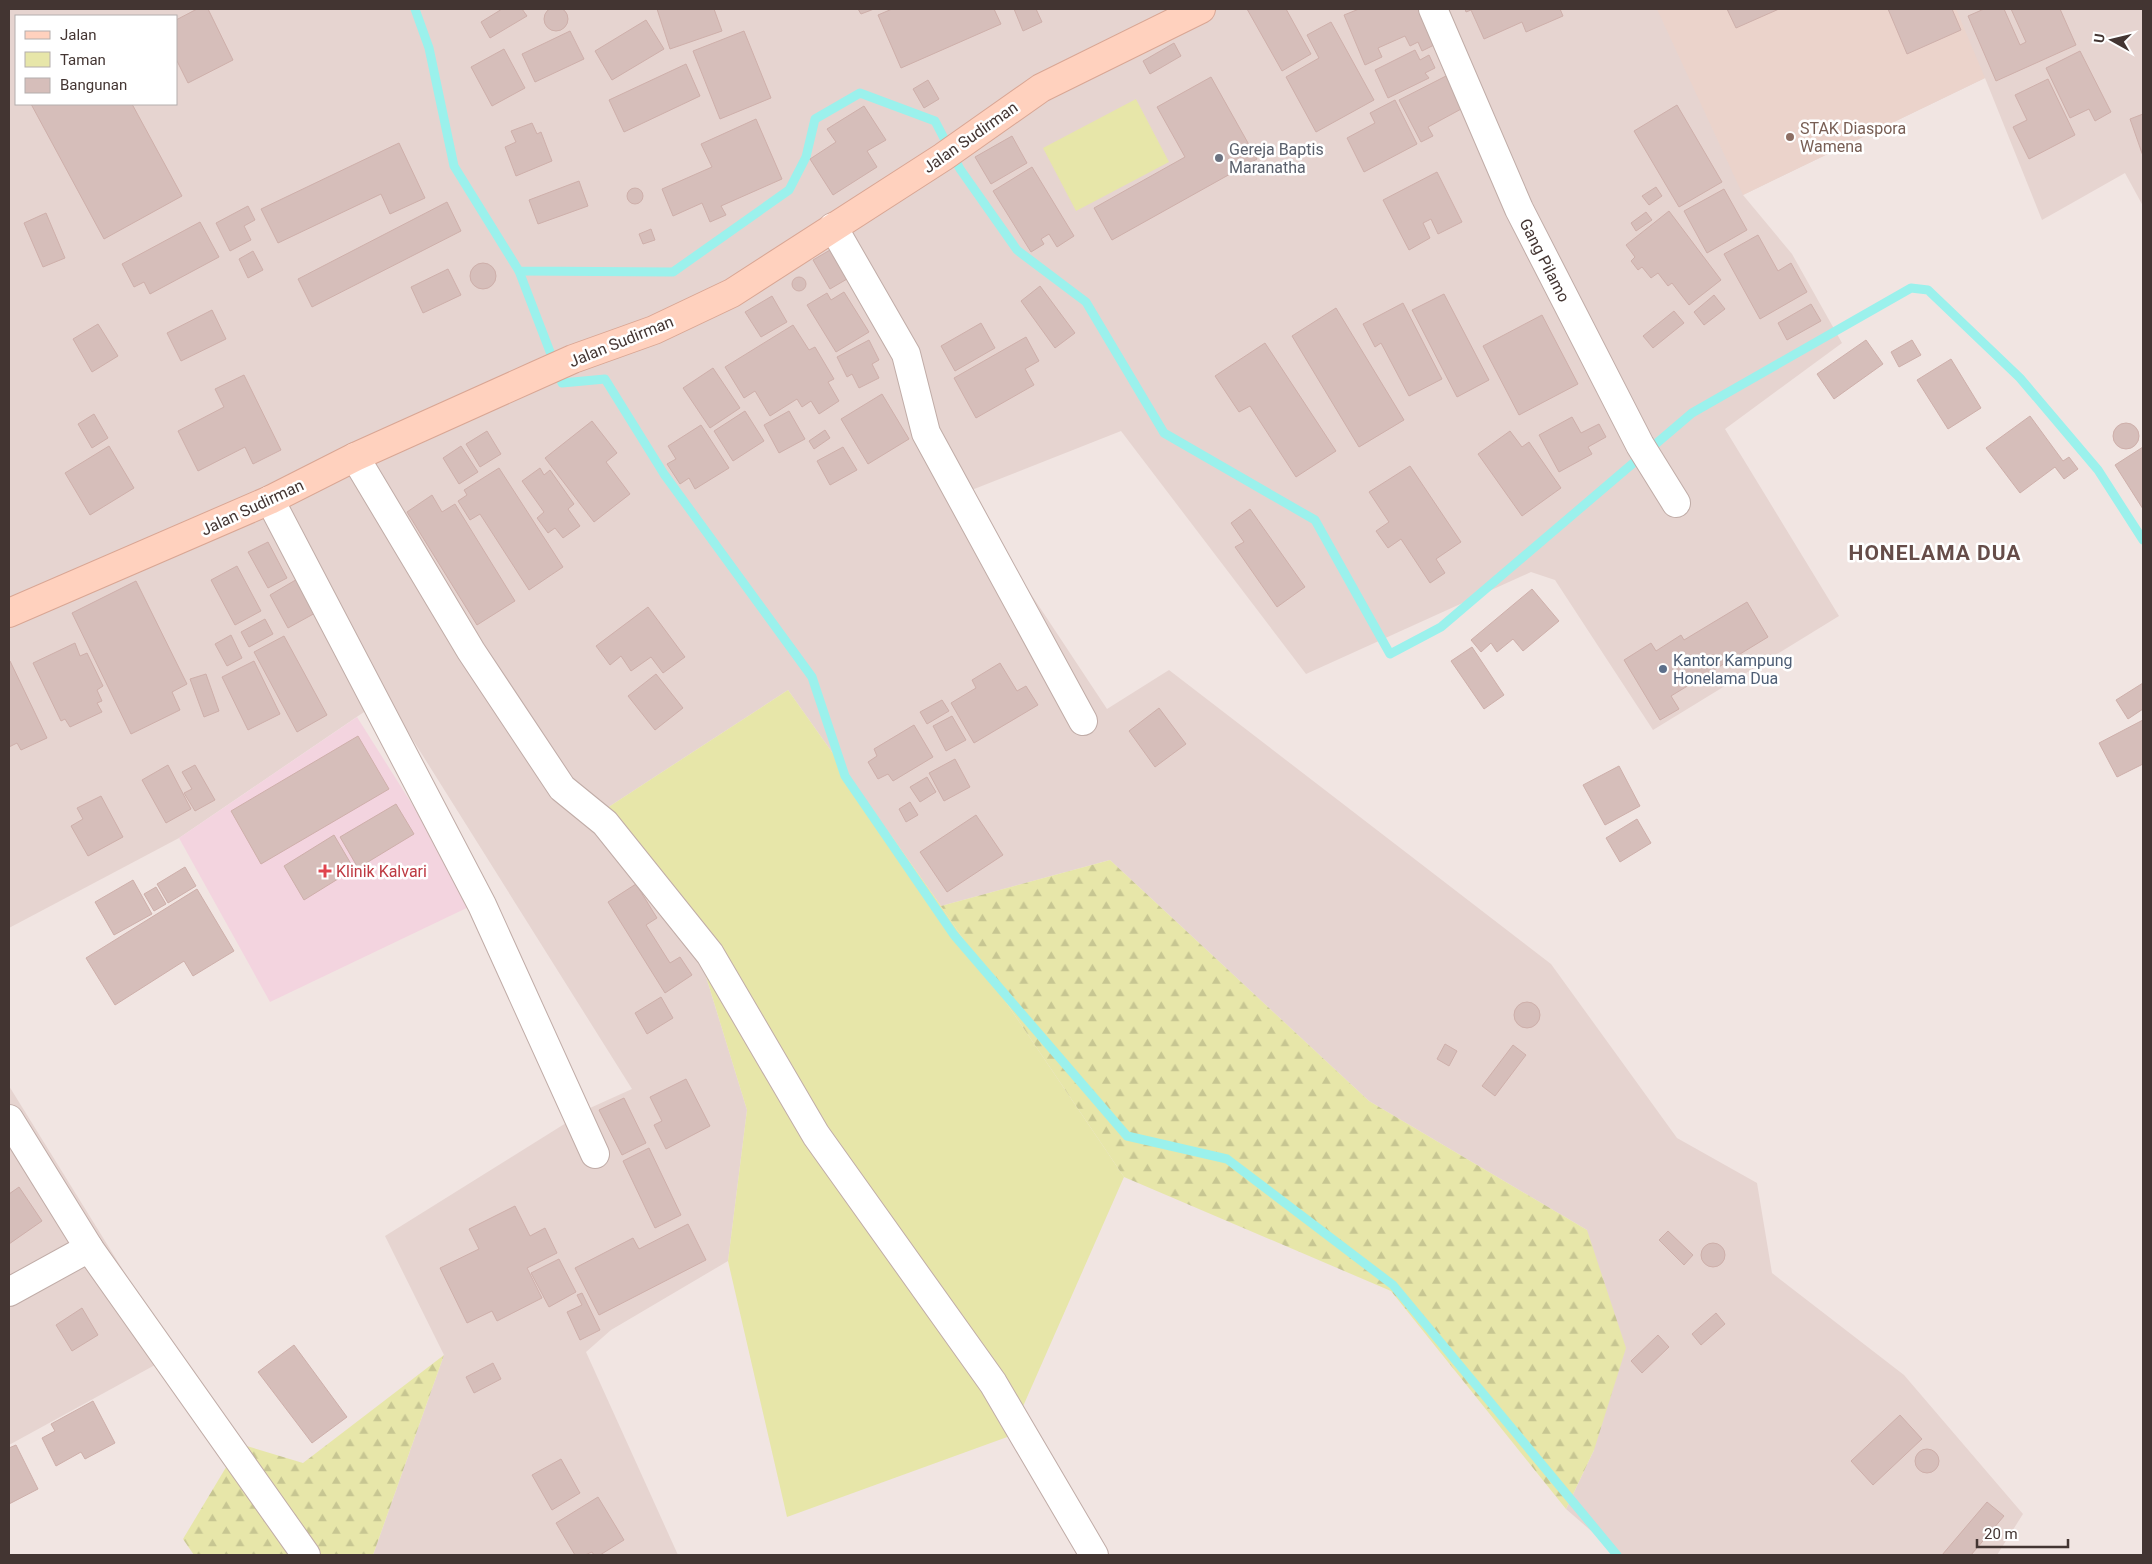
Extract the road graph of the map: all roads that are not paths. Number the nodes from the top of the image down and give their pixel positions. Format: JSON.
{"nodes":[{"id":1,"x":1201,"y":9,"type":"edge"},
{"id":2,"x":1433,"y":9,"type":"edge"},
{"id":3,"x":833,"y":227,"type":"junction"},
{"id":4,"x":356,"y":457,"type":"junction"},
{"id":5,"x":270,"y":500,"type":"junction"},
{"id":6,"x":1676,"y":503,"type":"dead end"},
{"id":7,"x":9,"y":613,"type":"edge"},
{"id":8,"x":1084,"y":721,"type":"dead end"},
{"id":9,"x":9,"y":1119,"type":"edge"},
{"id":10,"x":595,"y":1154,"type":"dead end"},
{"id":11,"x":89,"y":1248,"type":"junction"},
{"id":12,"x":9,"y":1292,"type":"edge"},
{"id":13,"x":306,"y":1555,"type":"edge"},
{"id":14,"x":1094,"y":1555,"type":"edge"}],
"edges":[{"from":1,"to":3,"type":"street","name":"Jalan Sudirman"},
{"from":2,"to":6,"type":"street","name":"Gang Pilamo"},
{"from":3,"to":4,"type":"street","name":"Jalan Sudirman"},
{"from":3,"to":8,"type":"street"},
{"from":4,"to":5,"type":"street","name":"Jalan Sudirman"},
{"from":4,"to":14,"type":"street"},
{"from":5,"to":7,"type":"street","name":"Jalan Sudirman"},
{"from":5,"to":10,"type":"street"},
{"from":9,"to":11,"type":"street"},
{"from":11,"to":12,"type":"street"},
{"from":11,"to":13,"type":"street"}]}
